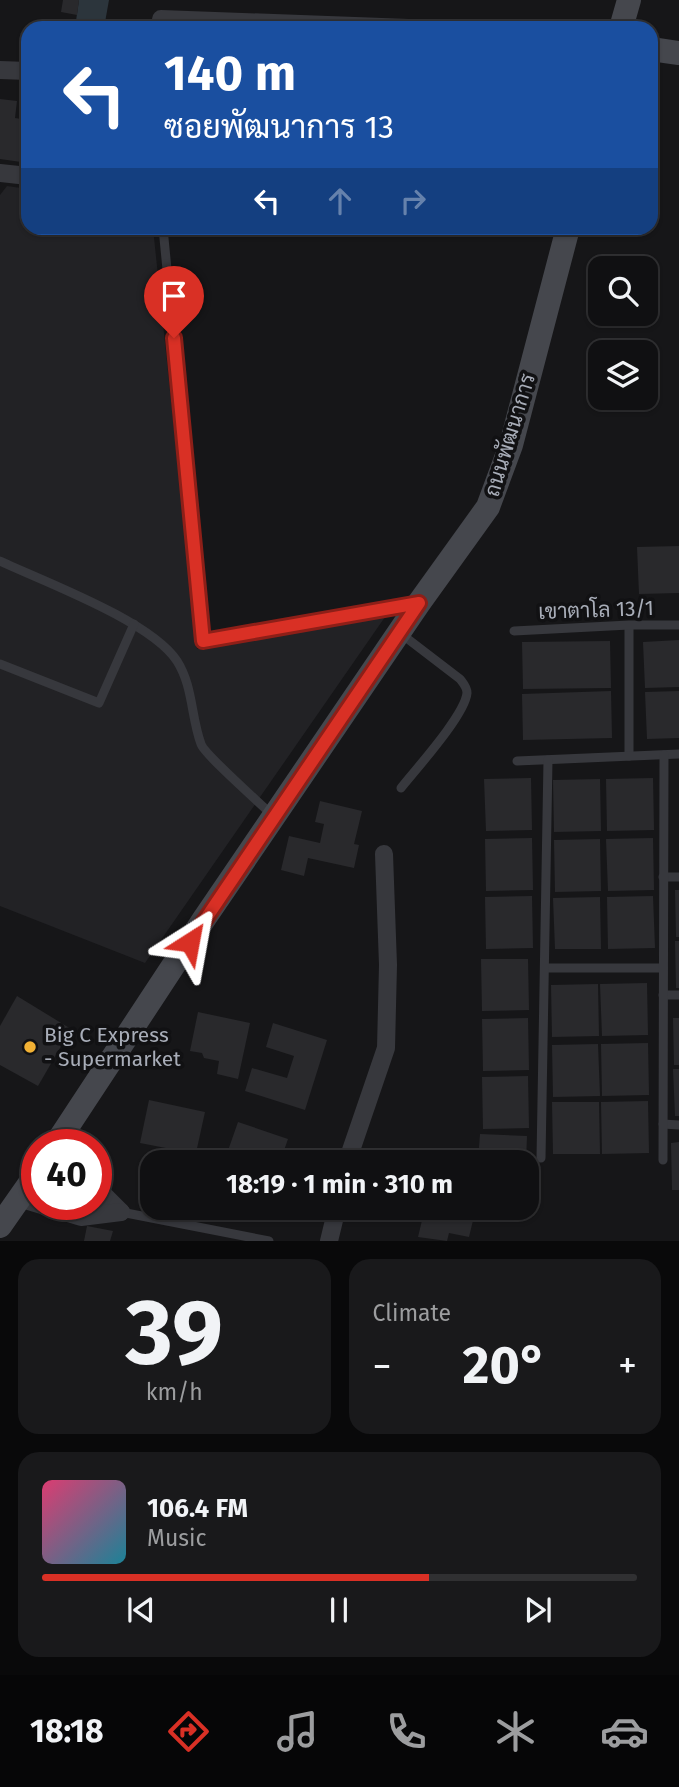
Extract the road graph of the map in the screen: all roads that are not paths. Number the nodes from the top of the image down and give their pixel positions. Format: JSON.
{"nodes":[{"id":1,"x":157,"y":0,"type":"edge"},
{"id":2,"x":629,"y":0,"type":"edge"},
{"id":3,"x":162,"y":21,"type":"edge"},
{"id":4,"x":623,"y":21,"type":"edge"},
{"id":5,"x":658,"y":49,"type":"edge"},
{"id":6,"x":679,"y":53,"type":"edge"},
{"id":7,"x":0,"y":71,"type":"edge"},
{"id":8,"x":21,"y":71,"type":"edge"},
{"id":9,"x":0,"y":173,"type":"edge"},
{"id":10,"x":21,"y":175,"type":"edge"},
{"id":11,"x":164,"y":235,"type":"edge"},
{"id":12,"x":566,"y":235,"type":"edge"},
{"id":13,"x":0,"y":561,"type":"edge"},
{"id":14,"x":419,"y":603,"type":"junction"},
{"id":15,"x":134,"y":624,"type":"junction"},
{"id":16,"x":679,"y":625,"type":"edge"},
{"id":17,"x":629,"y":626,"type":"junction"},
{"id":18,"x":514,"y":631,"type":"dead end"},
{"id":19,"x":399,"y":633,"type":"junction"},
{"id":20,"x":0,"y":664,"type":"edge"},
{"id":21,"x":679,"y":754,"type":"edge"},
{"id":22,"x":664,"y":755,"type":"junction"},
{"id":23,"x":629,"y":756,"type":"junction"},
{"id":24,"x":548,"y":760,"type":"junction"},
{"id":25,"x":517,"y":761,"type":"dead end"},
{"id":26,"x":401,"y":788,"type":"dead end"},
{"id":27,"x":274,"y":817,"type":"junction"},
{"id":28,"x":384,"y":854,"type":"dead end"},
{"id":29,"x":663,"y":877,"type":"junction"},
{"id":30,"x":679,"y":877,"type":"edge"},
{"id":31,"x":545,"y":968,"type":"junction"},
{"id":32,"x":663,"y":968,"type":"junction"},
{"id":33,"x":663,"y":995,"type":"junction"},
{"id":34,"x":679,"y":995,"type":"edge"},
{"id":35,"x":663,"y":1124,"type":"junction"},
{"id":36,"x":679,"y":1125,"type":"edge"},
{"id":37,"x":66,"y":1129,"type":"edge"},
{"id":38,"x":351,"y":1150,"type":"edge"},
{"id":39,"x":541,"y":1157,"type":"dead end"},
{"id":40,"x":663,"y":1160,"type":"dead end"},
{"id":41,"x":21,"y":1194,"type":"edge"},
{"id":42,"x":18,"y":1198,"type":"junction"},
{"id":43,"x":112,"y":1203,"type":"edge"},
{"id":44,"x":121,"y":1212,"type":"junction"},
{"id":45,"x":334,"y":1220,"type":"edge"},
{"id":46,"x":0,"y":1226,"type":"edge"},
{"id":47,"x":269,"y":1241,"type":"edge"},
{"id":48,"x":329,"y":1241,"type":"edge"}],
"edges":[{"from":1,"to":3,"type":"street"},
{"from":2,"to":4,"type":"street"},
{"from":5,"to":6,"type":"street"},
{"from":7,"to":8,"type":"street"},
{"from":9,"to":10,"type":"street"},
{"from":11,"to":14,"type":"lane"},
{"from":12,"to":14,"type":"street","name":"ถนนพัฒนาการ"},
{"from":13,"to":15,"type":"lane"},
{"from":14,"to":19,"type":"street","name":"ถนนพัฒนาการ"},
{"from":15,"to":20,"type":"lane"},
{"from":15,"to":27,"type":"lane"},
{"from":16,"to":17,"type":"lane","name":"เขาตาโล 13/1"},
{"from":17,"to":18,"type":"lane","name":"เขาตาโล 13/1"},
{"from":17,"to":23,"type":"lane"},
{"from":19,"to":26,"type":"lane"},
{"from":19,"to":27,"type":"street","name":"ถนนพัฒนาการ"},
{"from":21,"to":22,"type":"lane"},
{"from":22,"to":23,"type":"lane"},
{"from":22,"to":29,"type":"lane"},
{"from":23,"to":24,"type":"lane"},
{"from":24,"to":25,"type":"lane"},
{"from":24,"to":31,"type":"lane"},
{"from":27,"to":37,"type":"street","name":"ถนนพัฒนาการ"},
{"from":28,"to":38,"type":"street"},
{"from":29,"to":30,"type":"lane"},
{"from":29,"to":32,"type":"lane"},
{"from":31,"to":32,"type":"lane"},
{"from":31,"to":39,"type":"lane"},
{"from":32,"to":33,"type":"lane"},
{"from":33,"to":34,"type":"lane"},
{"from":33,"to":35,"type":"lane"},
{"from":35,"to":36,"type":"lane"},
{"from":35,"to":40,"type":"lane"},
{"from":41,"to":42,"type":"street"},
{"from":42,"to":44,"type":"street"},
{"from":42,"to":46,"type":"street"},
{"from":43,"to":44,"type":"street"},
{"from":44,"to":47,"type":"lane"},
{"from":45,"to":48,"type":"street"}]}
